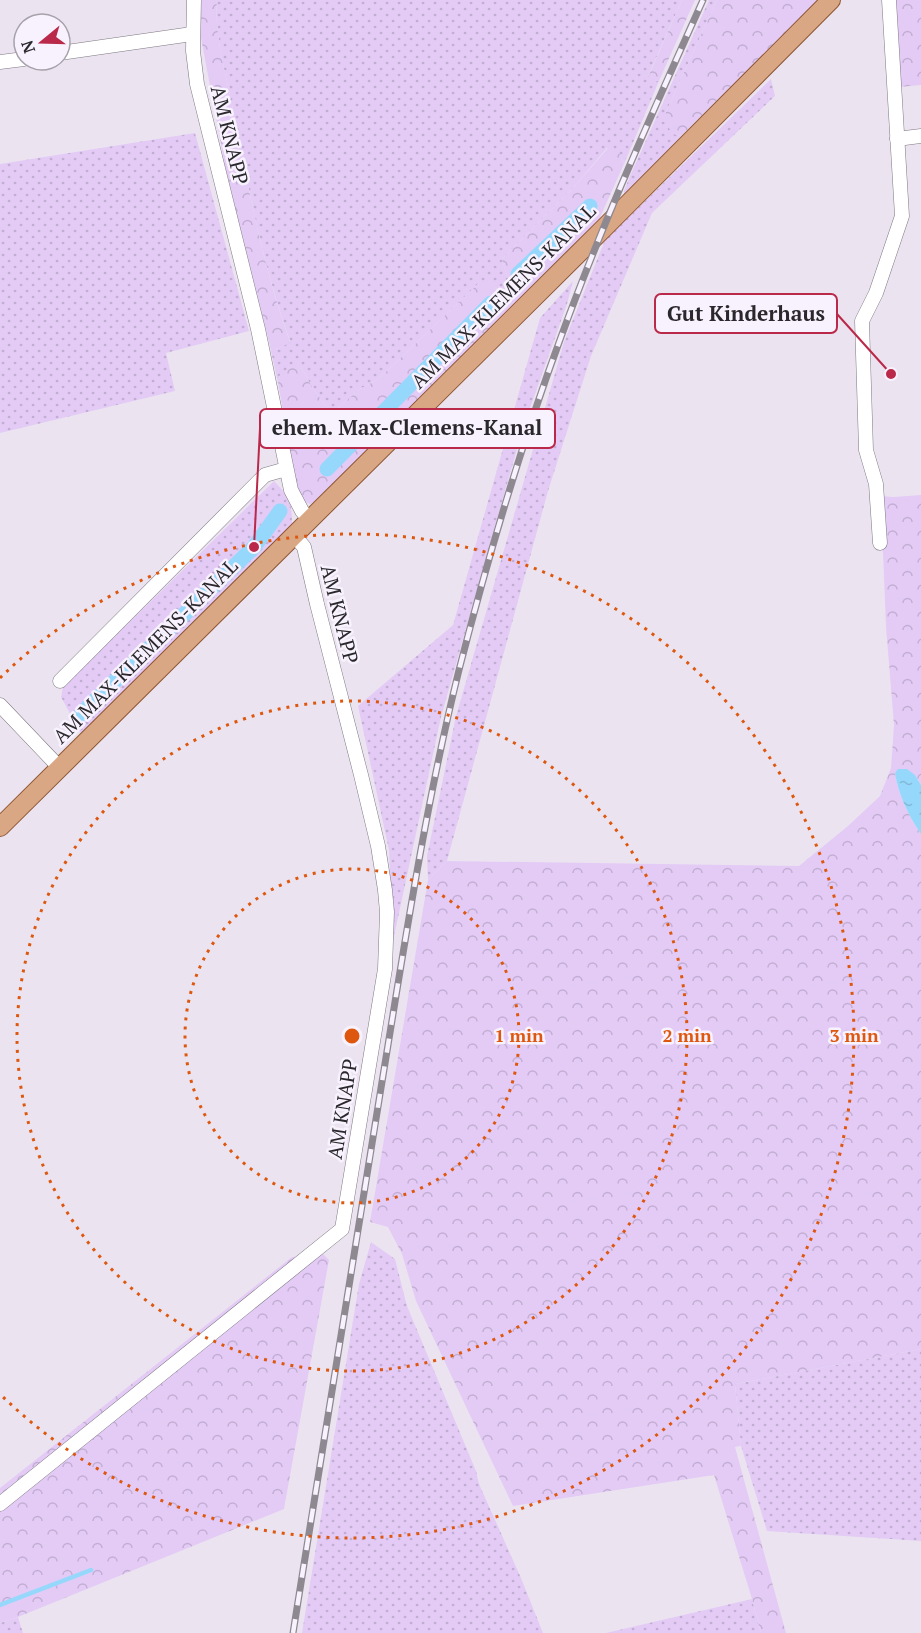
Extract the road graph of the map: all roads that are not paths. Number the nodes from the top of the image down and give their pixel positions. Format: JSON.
{"nodes":[{"id":1,"x":194,"y":0,"type":"edge"},
{"id":2,"x":831,"y":0,"type":"edge"},
{"id":3,"x":889,"y":0,"type":"edge"},
{"id":4,"x":192,"y":34,"type":"junction"},
{"id":5,"x":72,"y":51,"type":"edge"},
{"id":6,"x":921,"y":136,"type":"edge"},
{"id":7,"x":897,"y":139,"type":"junction"},
{"id":8,"x":286,"y":469,"type":"junction"},
{"id":9,"x":310,"y":520,"type":"junction"},
{"id":10,"x":294,"y":535,"type":"junction"},
{"id":11,"x":880,"y":543,"type":"dead end"},
{"id":12,"x":60,"y":681,"type":"dead end"},
{"id":13,"x":0,"y":705,"type":"edge"},
{"id":14,"x":56,"y":764,"type":"junction"},
{"id":15,"x":0,"y":827,"type":"edge"},
{"id":16,"x":0,"y":1504,"type":"edge"}],
"edges":[{"from":1,"to":4,"type":"street","name":"AM KNAPP"},
{"from":2,"to":9,"type":"main road","name":"AM MAX-KLEMENS-KANAL"},
{"from":3,"to":7,"type":"street"},
{"from":4,"to":5,"type":"street"},
{"from":4,"to":8,"type":"street","name":"AM KNAPP"},
{"from":6,"to":7,"type":"street"},
{"from":7,"to":11,"type":"street"},
{"from":8,"to":9,"type":"street","name":"AM KNAPP"},
{"from":8,"to":12,"type":"street","name":"AM MAX-KLEMENS-KANAL"},
{"from":9,"to":10,"type":"main road","name":"AM MAX-KLEMENS-KANAL"},
{"from":10,"to":14,"type":"main road","name":"AM MAX-KLEMENS-KANAL"},
{"from":10,"to":16,"type":"street","name":"AM KNAPP"},
{"from":13,"to":14,"type":"street"},
{"from":14,"to":15,"type":"main road","name":"AM MAX-KLEMENS-KANAL"}]}
